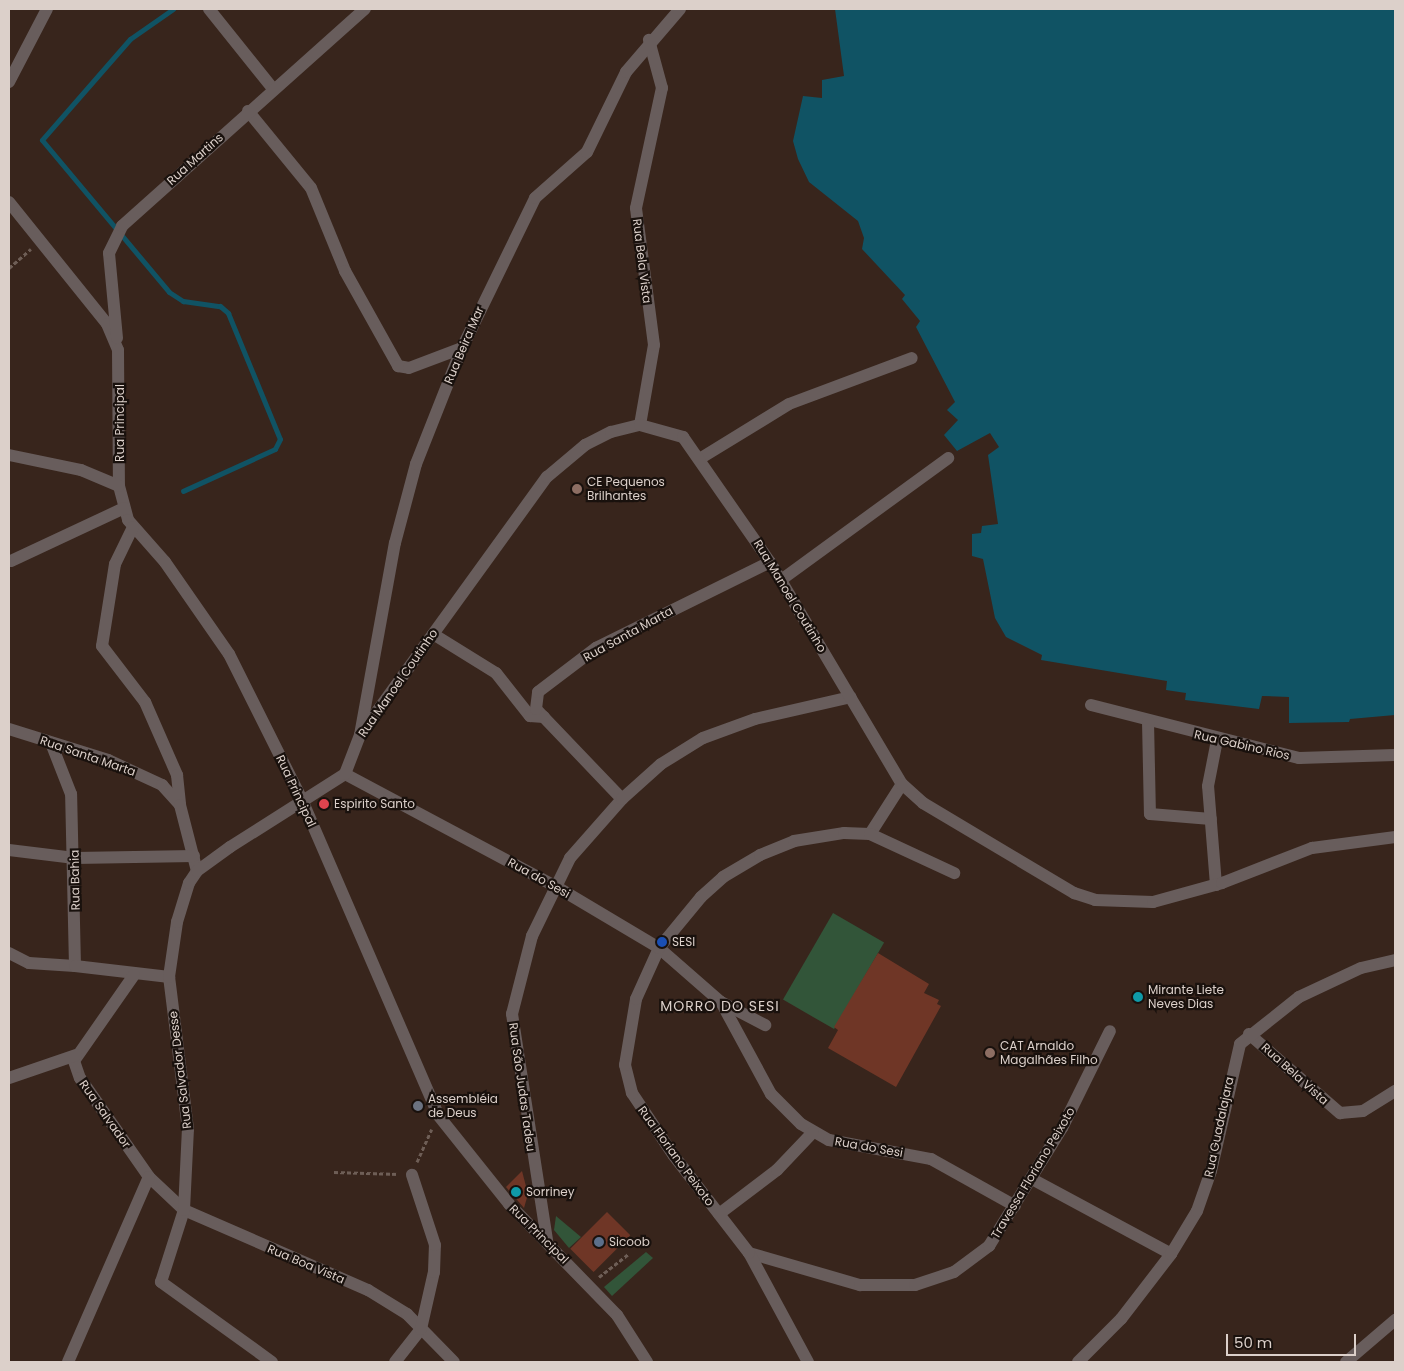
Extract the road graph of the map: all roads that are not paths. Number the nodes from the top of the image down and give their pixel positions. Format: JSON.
{"nodes":[{"id":1,"x":46,"y":9,"type":"edge"},
{"id":2,"x":209,"y":9,"type":"edge"},
{"id":3,"x":365,"y":9,"type":"edge"},
{"id":4,"x":680,"y":9,"type":"edge"},
{"id":5,"x":649,"y":40,"type":"junction"},
{"id":6,"x":9,"y":82,"type":"edge"},
{"id":7,"x":273,"y":89,"type":"junction"},
{"id":8,"x":248,"y":111,"type":"junction"},
{"id":9,"x":9,"y":202,"type":"edge"},
{"id":10,"x":462,"y":348,"type":"junction"},
{"id":11,"x":118,"y":350,"type":"junction"},
{"id":12,"x":912,"y":358,"type":"dead end"},
{"id":13,"x":640,"y":425,"type":"junction"},
{"id":14,"x":9,"y":455,"type":"edge"},
{"id":15,"x":701,"y":458,"type":"junction"},
{"id":16,"x":948,"y":458,"type":"dead end"},
{"id":17,"x":119,"y":486,"type":"junction"},
{"id":18,"x":124,"y":508,"type":"junction"},
{"id":19,"x":133,"y":526,"type":"junction"},
{"id":20,"x":10,"y":561,"type":"dead end"},
{"id":21,"x":770,"y":562,"type":"junction"},
{"id":22,"x":781,"y":580,"type":"junction"},
{"id":23,"x":433,"y":634,"type":"junction"},
{"id":24,"x":851,"y":697,"type":"junction"},
{"id":25,"x":1091,"y":705,"type":"dead end"},
{"id":26,"x":544,"y":717,"type":"junction"},
{"id":27,"x":1148,"y":721,"type":"junction"},
{"id":28,"x":9,"y":729,"type":"edge"},
{"id":29,"x":360,"y":734,"type":"junction"},
{"id":30,"x":1216,"y":740,"type":"junction"},
{"id":31,"x":51,"y":743,"type":"junction"},
{"id":32,"x":1395,"y":756,"type":"edge"},
{"id":33,"x":345,"y":774,"type":"junction"},
{"id":34,"x":902,"y":784,"type":"junction"},
{"id":35,"x":622,"y":799,"type":"junction"},
{"id":36,"x":302,"y":800,"type":"junction"},
{"id":37,"x":180,"y":804,"type":"junction"},
{"id":38,"x":1211,"y":819,"type":"junction"},
{"id":39,"x":870,"y":834,"type":"junction"},
{"id":40,"x":1395,"y":837,"type":"edge"},
{"id":41,"x":9,"y":850,"type":"edge"},
{"id":42,"x":194,"y":856,"type":"junction"},
{"id":43,"x":76,"y":858,"type":"junction"},
{"id":44,"x":197,"y":871,"type":"junction"},
{"id":45,"x":954,"y":873,"type":"dead end"},
{"id":46,"x":555,"y":886,"type":"junction"},
{"id":47,"x":1216,"y":886,"type":"junction"},
{"id":48,"x":659,"y":948,"type":"junction"},
{"id":49,"x":14,"y":957,"type":"edge"},
{"id":50,"x":1395,"y":960,"type":"edge"},
{"id":51,"x":75,"y":966,"type":"junction"},
{"id":52,"x":134,"y":975,"type":"junction"},
{"id":53,"x":169,"y":977,"type":"junction"},
{"id":54,"x":721,"y":1002,"type":"junction"},
{"id":55,"x":765,"y":1025,"type":"dead end"},
{"id":56,"x":1110,"y":1031,"type":"dead end"},
{"id":57,"x":1249,"y":1034,"type":"junction"},
{"id":58,"x":76,"y":1055,"type":"junction"},
{"id":59,"x":9,"y":1078,"type":"edge"},
{"id":60,"x":1395,"y":1092,"type":"edge"},
{"id":61,"x":813,"y":1132,"type":"junction"},
{"id":62,"x":412,"y":1175,"type":"road end"},
{"id":63,"x":149,"y":1177,"type":"junction"},
{"id":64,"x":1032,"y":1179,"type":"junction"},
{"id":65,"x":1015,"y":1206,"type":"junction"},
{"id":66,"x":184,"y":1210,"type":"junction"},
{"id":67,"x":719,"y":1214,"type":"junction"},
{"id":68,"x":547,"y":1240,"type":"junction"},
{"id":69,"x":749,"y":1253,"type":"junction"},
{"id":70,"x":1171,"y":1254,"type":"junction"},
{"id":71,"x":1395,"y":1320,"type":"edge"},
{"id":72,"x":421,"y":1329,"type":"junction"},
{"id":73,"x":68,"y":1362,"type":"edge"},
{"id":74,"x":272,"y":1362,"type":"edge"},
{"id":75,"x":394,"y":1362,"type":"edge"},
{"id":76,"x":454,"y":1362,"type":"edge"},
{"id":77,"x":647,"y":1362,"type":"edge"},
{"id":78,"x":808,"y":1362,"type":"edge"},
{"id":79,"x":1078,"y":1362,"type":"edge"},
{"id":80,"x":1346,"y":1362,"type":"edge"}],
"edges":[{"from":1,"to":6,"type":"street"},
{"from":2,"to":7,"type":"street"},
{"from":3,"to":7,"type":"street","name":"Rua Martins"},
{"from":4,"to":5,"type":"street","name":"Rua Beira Mar"},
{"from":5,"to":10,"type":"street","name":"Rua Beira Mar"},
{"from":5,"to":13,"type":"street","name":"Rua Bela Vista"},
{"from":7,"to":8,"type":"street","name":"Rua Martins"},
{"from":8,"to":10,"type":"street"},
{"from":8,"to":11,"type":"street","name":"Rua Martins"},
{"from":9,"to":11,"type":"street","name":"Rua Principal"},
{"from":10,"to":29,"type":"street","name":"Rua Beira Mar"},
{"from":11,"to":17,"type":"street","name":"Rua Principal"},
{"from":12,"to":15,"type":"street"},
{"from":13,"to":15,"type":"street","name":"Rua Manoel Coutinho"},
{"from":13,"to":23,"type":"street","name":"Rua Manoel Coutinho"},
{"from":14,"to":17,"type":"street"},
{"from":15,"to":21,"type":"street","name":"Rua Manoel Coutinho"},
{"from":16,"to":22,"type":"street"},
{"from":17,"to":18,"type":"street","name":"Rua Principal"},
{"from":18,"to":19,"type":"street","name":"Rua Principal"},
{"from":18,"to":20,"type":"street"},
{"from":19,"to":36,"type":"street","name":"Rua Principal"},
{"from":19,"to":37,"type":"street"},
{"from":21,"to":22,"type":"street","name":"Rua Manoel Coutinho"},
{"from":21,"to":26,"type":"street","name":"Rua Santa Marta"},
{"from":22,"to":24,"type":"street","name":"Rua Manoel Coutinho"},
{"from":23,"to":26,"type":"street"},
{"from":23,"to":29,"type":"street","name":"Rua Manoel Coutinho"},
{"from":24,"to":34,"type":"street","name":"Rua Manoel Coutinho"},
{"from":24,"to":35,"type":"street","name":"Rua São Judas Tadeu"},
{"from":25,"to":27,"type":"street","name":"Rua Gabino Rios"},
{"from":26,"to":35,"type":"street","name":"Rua Santa Marta"},
{"from":27,"to":30,"type":"street","name":"Rua Gabino Rios"},
{"from":27,"to":38,"type":"street"},
{"from":28,"to":31,"type":"street","name":"Rua Santa Marta"},
{"from":29,"to":33,"type":"street","name":"Rua Manoel Coutinho"},
{"from":30,"to":32,"type":"street","name":"Rua Gabino Rios"},
{"from":30,"to":38,"type":"street"},
{"from":31,"to":37,"type":"street","name":"Rua Santa Marta"},
{"from":31,"to":43,"type":"street","name":"Rua Bahia"},
{"from":33,"to":36,"type":"street"},
{"from":33,"to":46,"type":"street","name":"Rua do Sesi"},
{"from":34,"to":39,"type":"street"},
{"from":34,"to":47,"type":"street","name":"Rua Manoel Coutinho"},
{"from":35,"to":46,"type":"street","name":"Rua São Judas Tadeu"},
{"from":36,"to":44,"type":"street"},
{"from":36,"to":68,"type":"street","name":"Rua Principal"},
{"from":37,"to":42,"type":"street","name":"Rua Santa Marta"},
{"from":38,"to":47,"type":"street"},
{"from":39,"to":45,"type":"street","name":"Rua Floriano Peixoto"},
{"from":39,"to":48,"type":"street","name":"Rua Floriano Peixoto"},
{"from":40,"to":47,"type":"street","name":"Rua Manoel Coutinho"},
{"from":41,"to":43,"type":"street"},
{"from":42,"to":43,"type":"street"},
{"from":42,"to":44,"type":"street","name":"Rua Santa Marta"},
{"from":43,"to":51,"type":"street","name":"Rua Bahia"},
{"from":44,"to":53,"type":"street","name":"Rua Salvador Desse"},
{"from":46,"to":48,"type":"street","name":"Rua do Sesi"},
{"from":46,"to":68,"type":"street","name":"Rua São Judas Tadeu"},
{"from":48,"to":54,"type":"street","name":"Rua do Sesi"},
{"from":48,"to":67,"type":"street","name":"Rua Floriano Peixoto"},
{"from":49,"to":51,"type":"street"},
{"from":50,"to":57,"type":"street"},
{"from":51,"to":52,"type":"street"},
{"from":52,"to":53,"type":"street"},
{"from":52,"to":58,"type":"street"},
{"from":53,"to":66,"type":"street","name":"Rua Salvador Desse"},
{"from":54,"to":55,"type":"street","name":"Rua do Sesi"},
{"from":54,"to":61,"type":"street","name":"Rua do Sesi"},
{"from":56,"to":64,"type":"street","name":"Travessa Floriano Peixoto"},
{"from":57,"to":60,"type":"street","name":"Rua Bela Vista"},
{"from":57,"to":70,"type":"street","name":"Rua Guadalajara"},
{"from":58,"to":59,"type":"street"},
{"from":58,"to":63,"type":"street","name":"Rua Salvador"},
{"from":61,"to":65,"type":"street","name":"Rua do Sesi"},
{"from":61,"to":67,"type":"street"},
{"from":62,"to":72,"type":"street"},
{"from":63,"to":66,"type":"street"},
{"from":63,"to":73,"type":"street"},
{"from":64,"to":65,"type":"street","name":"Travessa Floriano Peixoto"},
{"from":64,"to":70,"type":"street"},
{"from":65,"to":69,"type":"street","name":"Travessa Floriano Peixoto"},
{"from":66,"to":72,"type":"street","name":"Rua Boa Vista"},
{"from":66,"to":74,"type":"street","name":"Rua Salvador Desse"},
{"from":67,"to":69,"type":"street","name":"Rua Floriano Peixoto"},
{"from":68,"to":77,"type":"street","name":"Rua Principal"},
{"from":69,"to":78,"type":"street","name":"Rua Floriano Peixoto"},
{"from":70,"to":79,"type":"street","name":"Rua Guadalajara"},
{"from":71,"to":80,"type":"street"},
{"from":72,"to":75,"type":"street"},
{"from":72,"to":76,"type":"street","name":"Rua Boa Vista"}]}
